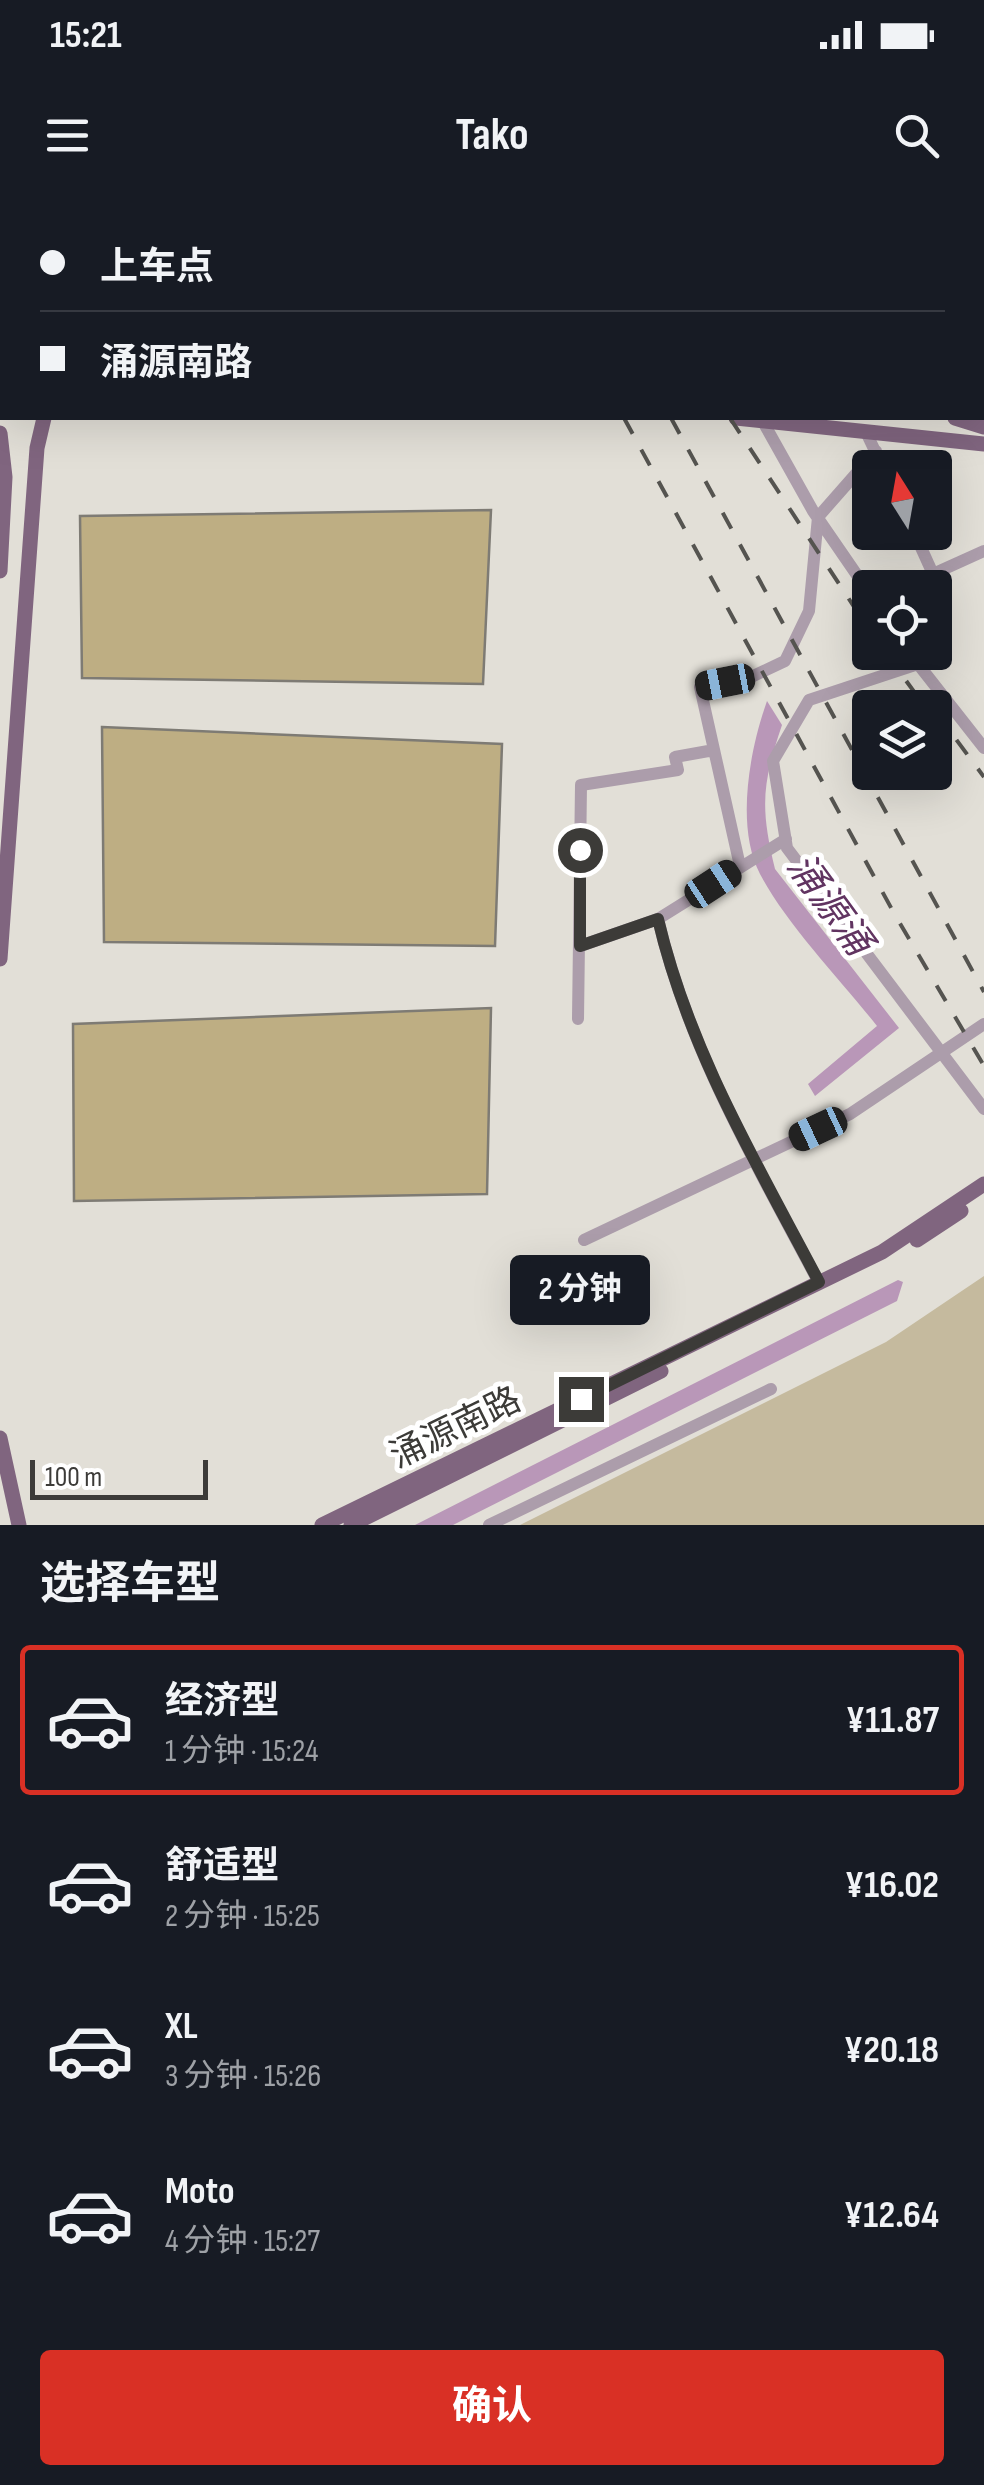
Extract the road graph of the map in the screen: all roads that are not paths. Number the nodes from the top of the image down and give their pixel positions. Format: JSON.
{"nodes":[{"id":1,"x":43,"y":420,"type":"edge"},
{"id":2,"x":762,"y":420,"type":"edge"},
{"id":3,"x":960,"y":420,"type":"edge"},
{"id":4,"x":984,"y":428,"type":"edge"},
{"id":5,"x":866,"y":432,"type":"junction"},
{"id":6,"x":0,"y":433,"type":"edge"},
{"id":7,"x":984,"y":444,"type":"edge"},
{"id":8,"x":875,"y":450,"type":"edge"},
{"id":9,"x":852,"y":479,"type":"edge"},
{"id":10,"x":4,"y":509,"type":"junction"},
{"id":11,"x":32,"y":511,"type":"junction"},
{"id":12,"x":818,"y":518,"type":"junction"},
{"id":13,"x":922,"y":550,"type":"edge"},
{"id":14,"x":984,"y":551,"type":"edge"},
{"id":15,"x":854,"y":570,"type":"edge"},
{"id":16,"x":0,"y":572,"type":"edge"},
{"id":17,"x":884,"y":670,"type":"edge"},
{"id":18,"x":923,"y":670,"type":"edge"},
{"id":19,"x":984,"y":748,"type":"edge"},
{"id":20,"x":714,"y":750,"type":"junction"},
{"id":21,"x":780,"y":842,"type":"junction"},
{"id":22,"x":746,"y":863,"type":"junction"},
{"id":23,"x":658,"y":919,"type":"junction"},
{"id":24,"x":580,"y":946,"type":"junction"},
{"id":25,"x":0,"y":959,"type":"edge"},
{"id":26,"x":578,"y":1019,"type":"dead end"},
{"id":27,"x":984,"y":1024,"type":"edge"},
{"id":28,"x":941,"y":1048,"type":"junction"},
{"id":29,"x":984,"y":1110,"type":"edge"},
{"id":30,"x":754,"y":1159,"type":"junction"},
{"id":31,"x":984,"y":1184,"type":"edge"},
{"id":32,"x":984,"y":1194,"type":"edge"},
{"id":33,"x":584,"y":1240,"type":"dead end"},
{"id":34,"x":819,"y":1282,"type":"junction"},
{"id":35,"x":771,"y":1388,"type":"dead end"},
{"id":36,"x":0,"y":1438,"type":"edge"},
{"id":37,"x":19,"y":1525,"type":"edge"},
{"id":38,"x":322,"y":1525,"type":"edge"},
{"id":39,"x":351,"y":1525,"type":"edge"},
{"id":40,"x":489,"y":1525,"type":"edge"}],
"edges":[{"from":1,"to":11,"type":"main road"},
{"from":2,"to":5,"type":"main road"},
{"from":2,"to":12,"type":"street"},
{"from":3,"to":4,"type":"main road"},
{"from":5,"to":7,"type":"main road"},
{"from":5,"to":8,"type":"street"},
{"from":6,"to":10,"type":"main road"},
{"from":9,"to":12,"type":"street"},
{"from":10,"to":11,"type":"main road"},
{"from":10,"to":16,"type":"main road"},
{"from":11,"to":25,"type":"main road"},
{"from":12,"to":15,"type":"street"},
{"from":12,"to":20,"type":"street"},
{"from":13,"to":14,"type":"street"},
{"from":17,"to":21,"type":"street"},
{"from":18,"to":19,"type":"street"},
{"from":20,"to":22,"type":"street"},
{"from":20,"to":24,"type":"street"},
{"from":21,"to":22,"type":"street"},
{"from":21,"to":28,"type":"street"},
{"from":22,"to":23,"type":"street"},
{"from":23,"to":24,"type":"street"},
{"from":23,"to":30,"type":"street"},
{"from":24,"to":26,"type":"street"},
{"from":27,"to":28,"type":"street"},
{"from":28,"to":29,"type":"street"},
{"from":28,"to":30,"type":"street"},
{"from":30,"to":33,"type":"street"},
{"from":30,"to":34,"type":"street"},
{"from":31,"to":34,"type":"main road","name":"涌源南路"},
{"from":32,"to":39,"type":"main road","name":"涌源南路"},
{"from":34,"to":38,"type":"main road","name":"涌源南路"},
{"from":35,"to":40,"type":"street"},
{"from":36,"to":37,"type":"main road"}]}
